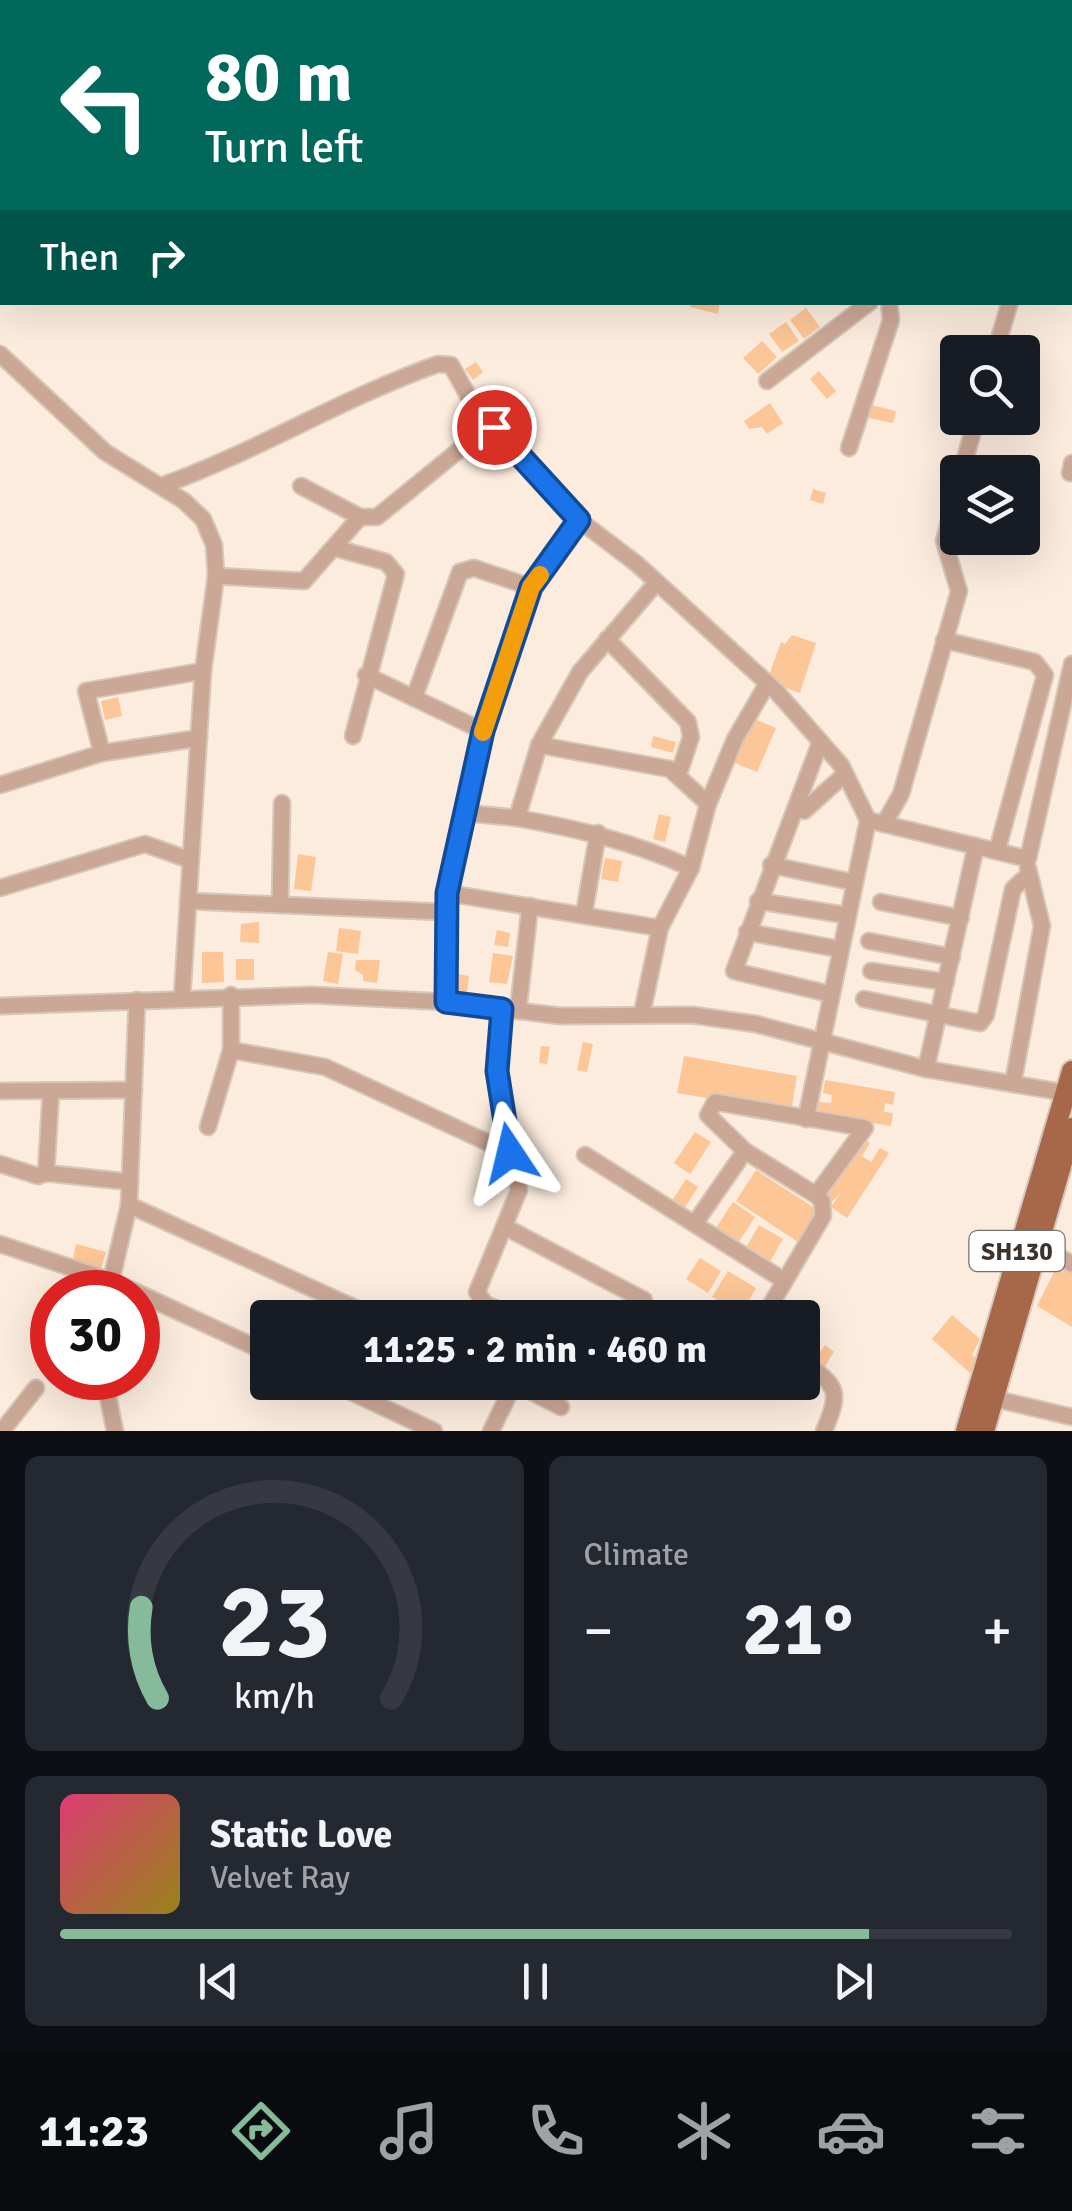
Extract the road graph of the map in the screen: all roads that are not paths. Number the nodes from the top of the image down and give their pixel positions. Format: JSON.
{"nodes":[{"id":1,"x":866,"y":305,"type":"edge"},
{"id":2,"x":890,"y":305,"type":"edge"},
{"id":3,"x":1009,"y":305,"type":"edge"},
{"id":4,"x":1001,"y":335,"type":"edge"},
{"id":5,"x":0,"y":354,"type":"edge"},
{"id":6,"x":767,"y":381,"type":"dead end"},
{"id":7,"x":486,"y":428,"type":"junction"},
{"id":8,"x":849,"y":448,"type":"dead end"},
{"id":9,"x":161,"y":486,"type":"junction"},
{"id":10,"x":301,"y":486,"type":"dead end"},
{"id":11,"x":360,"y":516,"type":"junction"},
{"id":12,"x":579,"y":520,"type":"junction"},
{"id":13,"x":334,"y":548,"type":"junction"},
{"id":14,"x":949,"y":555,"type":"edge"},
{"id":15,"x":216,"y":576,"type":"junction"},
{"id":16,"x":656,"y":583,"type":"junction"},
{"id":17,"x":531,"y":587,"type":"junction"},
{"id":18,"x":606,"y":639,"type":"junction"},
{"id":19,"x":944,"y":640,"type":"junction"},
{"id":20,"x":1072,"y":664,"type":"edge"},
{"id":21,"x":203,"y":671,"type":"junction"},
{"id":22,"x":366,"y":675,"type":"junction"},
{"id":23,"x":766,"y":684,"type":"junction"},
{"id":24,"x":414,"y":698,"type":"junction"},
{"id":25,"x":483,"y":731,"type":"junction"},
{"id":26,"x":353,"y":736,"type":"dead end"},
{"id":27,"x":199,"y":738,"type":"junction"},
{"id":28,"x":820,"y":743,"type":"junction"},
{"id":29,"x":539,"y":745,"type":"junction"},
{"id":30,"x":102,"y":754,"type":"junction"},
{"id":31,"x":679,"y":773,"type":"junction"},
{"id":32,"x":845,"y":774,"type":"junction"},
{"id":33,"x":0,"y":785,"type":"edge"},
{"id":34,"x":282,"y":803,"type":"dead end"},
{"id":35,"x":708,"y":804,"type":"junction"},
{"id":36,"x":804,"y":812,"type":"dead end"},
{"id":37,"x":466,"y":813,"type":"junction"},
{"id":38,"x":517,"y":818,"type":"junction"},
{"id":39,"x":876,"y":822,"type":"junction"},
{"id":40,"x":598,"y":833,"type":"junction"},
{"id":41,"x":976,"y":846,"type":"junction"},
{"id":42,"x":997,"y":851,"type":"junction"},
{"id":43,"x":190,"y":860,"type":"junction"},
{"id":44,"x":771,"y":865,"type":"junction"},
{"id":45,"x":1028,"y":867,"type":"junction"},
{"id":46,"x":691,"y":868,"type":"junction"},
{"id":47,"x":852,"y":882,"type":"junction"},
{"id":48,"x":0,"y":888,"type":"edge"},
{"id":49,"x":447,"y":893,"type":"junction"},
{"id":50,"x":188,"y":901,"type":"junction"},
{"id":51,"x":881,"y":902,"type":"dead end"},
{"id":52,"x":280,"y":905,"type":"junction"},
{"id":53,"x":530,"y":906,"type":"junction"},
{"id":54,"x":756,"y":908,"type":"junction"},
{"id":55,"x":445,"y":912,"type":"junction"},
{"id":56,"x":584,"y":914,"type":"junction"},
{"id":57,"x":845,"y":915,"type":"junction"},
{"id":58,"x":962,"y":918,"type":"junction"},
{"id":59,"x":660,"y":928,"type":"junction"},
{"id":60,"x":753,"y":932,"type":"junction"},
{"id":61,"x":868,"y":942,"type":"dead end"},
{"id":62,"x":839,"y":949,"type":"junction"},
{"id":63,"x":952,"y":957,"type":"junction"},
{"id":64,"x":871,"y":971,"type":"dead end"},
{"id":65,"x":946,"y":982,"type":"junction"},
{"id":66,"x":830,"y":994,"type":"junction"},
{"id":67,"x":231,"y":996,"type":"junction"},
{"id":68,"x":182,"y":998,"type":"junction"},
{"id":69,"x":864,"y":999,"type":"dead end"},
{"id":70,"x":137,"y":1000,"type":"junction"},
{"id":71,"x":446,"y":1002,"type":"junction"},
{"id":72,"x":0,"y":1006,"type":"edge"},
{"id":73,"x":510,"y":1010,"type":"junction"},
{"id":74,"x":642,"y":1013,"type":"junction"},
{"id":75,"x":939,"y":1014,"type":"junction"},
{"id":76,"x":822,"y":1044,"type":"junction"},
{"id":77,"x":231,"y":1050,"type":"junction"},
{"id":78,"x":926,"y":1069,"type":"junction"},
{"id":79,"x":1072,"y":1071,"type":"edge"},
{"id":80,"x":1013,"y":1082,"type":"junction"},
{"id":81,"x":134,"y":1090,"type":"junction"},
{"id":82,"x":52,"y":1091,"type":"junction"},
{"id":83,"x":0,"y":1092,"type":"edge"},
{"id":84,"x":1068,"y":1093,"type":"edge"},
{"id":85,"x":806,"y":1119,"type":"junction"},
{"id":86,"x":208,"y":1127,"type":"dead end"},
{"id":87,"x":1072,"y":1128,"type":"edge"},
{"id":88,"x":746,"y":1151,"type":"junction"},
{"id":89,"x":510,"y":1153,"type":"junction"},
{"id":90,"x":584,"y":1155,"type":"dead end"},
{"id":91,"x":0,"y":1164,"type":"edge"},
{"id":92,"x":46,"y":1173,"type":"junction"},
{"id":93,"x":130,"y":1182,"type":"junction"},
{"id":94,"x":816,"y":1196,"type":"junction"},
{"id":95,"x":129,"y":1205,"type":"junction"},
{"id":96,"x":696,"y":1223,"type":"junction"},
{"id":97,"x":505,"y":1227,"type":"junction"},
{"id":98,"x":0,"y":1244,"type":"edge"},
{"id":99,"x":1036,"y":1244,"type":"junction"},
{"id":100,"x":1072,"y":1264,"type":"edge"},
{"id":101,"x":67,"y":1270,"type":"edge"},
{"id":102,"x":114,"y":1270,"type":"edge"},
{"id":103,"x":783,"y":1280,"type":"junction"},
{"id":104,"x":338,"y":1300,"type":"edge"},
{"id":105,"x":482,"y":1300,"type":"edge"},
{"id":106,"x":644,"y":1300,"type":"dead end"},
{"id":107,"x":772,"y":1300,"type":"edge"},
{"id":108,"x":160,"y":1304,"type":"edge"},
{"id":109,"x":250,"y":1345,"type":"edge"},
{"id":110,"x":820,"y":1375,"type":"edge"},
{"id":111,"x":30,"y":1396,"type":"edge"},
{"id":112,"x":983,"y":1396,"type":"junction"},
{"id":113,"x":109,"y":1400,"type":"edge"},
{"id":114,"x":368,"y":1400,"type":"edge"},
{"id":115,"x":506,"y":1400,"type":"edge"},
{"id":116,"x":547,"y":1400,"type":"edge"},
{"id":117,"x":561,"y":1407,"type":"dead end"},
{"id":118,"x":1072,"y":1416,"type":"edge"},
{"id":119,"x":2,"y":1431,"type":"edge"},
{"id":120,"x":115,"y":1431,"type":"edge"},
{"id":121,"x":434,"y":1431,"type":"edge"},
{"id":122,"x":491,"y":1431,"type":"edge"},
{"id":123,"x":824,"y":1431,"type":"edge"},
{"id":124,"x":966,"y":1431,"type":"edge"},
{"id":125,"x":984,"y":1431,"type":"edge"}],
"edges":[{"from":1,"to":6,"type":"street"},
{"from":2,"to":8,"type":"street"},
{"from":3,"to":4,"type":"street"},
{"from":5,"to":9,"type":"street"},
{"from":7,"to":9,"type":"street"},
{"from":7,"to":11,"type":"street"},
{"from":7,"to":12,"type":"street"},
{"from":9,"to":15,"type":"street"},
{"from":10,"to":11,"type":"street"},
{"from":11,"to":13,"type":"street"},
{"from":12,"to":16,"type":"street"},
{"from":12,"to":17,"type":"street"},
{"from":13,"to":15,"type":"street"},
{"from":13,"to":22,"type":"street"},
{"from":14,"to":19,"type":"street"},
{"from":15,"to":21,"type":"street"},
{"from":16,"to":18,"type":"street"},
{"from":16,"to":23,"type":"street"},
{"from":17,"to":24,"type":"street"},
{"from":17,"to":25,"type":"street"},
{"from":18,"to":29,"type":"street"},
{"from":18,"to":31,"type":"street"},
{"from":19,"to":39,"type":"street"},
{"from":19,"to":42,"type":"street"},
{"from":20,"to":45,"type":"street"},
{"from":21,"to":27,"type":"street"},
{"from":21,"to":30,"type":"street"},
{"from":22,"to":24,"type":"street"},
{"from":22,"to":26,"type":"street"},
{"from":23,"to":28,"type":"street"},
{"from":23,"to":35,"type":"street"},
{"from":24,"to":25,"type":"street"},
{"from":25,"to":37,"type":"street"},
{"from":27,"to":30,"type":"street"},
{"from":27,"to":43,"type":"street"},
{"from":28,"to":32,"type":"street"},
{"from":28,"to":44,"type":"street"},
{"from":29,"to":31,"type":"street"},
{"from":29,"to":38,"type":"street"},
{"from":30,"to":33,"type":"street"},
{"from":31,"to":35,"type":"street"},
{"from":32,"to":36,"type":"street"},
{"from":32,"to":39,"type":"street"},
{"from":34,"to":52,"type":"street"},
{"from":35,"to":46,"type":"street"},
{"from":37,"to":38,"type":"street"},
{"from":37,"to":49,"type":"street"},
{"from":38,"to":40,"type":"street"},
{"from":39,"to":41,"type":"street"},
{"from":39,"to":47,"type":"street"},
{"from":40,"to":46,"type":"street"},
{"from":40,"to":56,"type":"street"},
{"from":41,"to":42,"type":"street"},
{"from":41,"to":58,"type":"street"},
{"from":42,"to":45,"type":"street"},
{"from":43,"to":48,"type":"street"},
{"from":43,"to":50,"type":"street"},
{"from":44,"to":47,"type":"street"},
{"from":44,"to":54,"type":"street"},
{"from":45,"to":75,"type":"street"},
{"from":45,"to":80,"type":"street"},
{"from":46,"to":59,"type":"street"},
{"from":47,"to":57,"type":"street"},
{"from":49,"to":53,"type":"street"},
{"from":49,"to":55,"type":"street"},
{"from":50,"to":52,"type":"street"},
{"from":50,"to":68,"type":"street"},
{"from":51,"to":58,"type":"street"},
{"from":52,"to":55,"type":"street"},
{"from":53,"to":56,"type":"street"},
{"from":53,"to":73,"type":"street"},
{"from":54,"to":57,"type":"street"},
{"from":54,"to":60,"type":"street"},
{"from":55,"to":71,"type":"street"},
{"from":56,"to":59,"type":"street"},
{"from":57,"to":62,"type":"street"},
{"from":58,"to":63,"type":"street"},
{"from":59,"to":74,"type":"street"},
{"from":60,"to":62,"type":"street"},
{"from":60,"to":66,"type":"street"},
{"from":61,"to":63,"type":"street"},
{"from":62,"to":66,"type":"street"},
{"from":63,"to":65,"type":"street"},
{"from":64,"to":65,"type":"street"},
{"from":65,"to":75,"type":"street"},
{"from":66,"to":76,"type":"street"},
{"from":67,"to":68,"type":"street"},
{"from":67,"to":71,"type":"street"},
{"from":67,"to":77,"type":"street"},
{"from":68,"to":70,"type":"street"},
{"from":69,"to":75,"type":"street"},
{"from":70,"to":72,"type":"street"},
{"from":70,"to":81,"type":"street"},
{"from":71,"to":73,"type":"street"},
{"from":73,"to":74,"type":"street"},
{"from":73,"to":89,"type":"street"},
{"from":74,"to":76,"type":"street"},
{"from":75,"to":78,"type":"street"},
{"from":76,"to":78,"type":"street"},
{"from":76,"to":85,"type":"street"},
{"from":77,"to":86,"type":"street"},
{"from":77,"to":89,"type":"street"},
{"from":78,"to":80,"type":"street"},
{"from":79,"to":84,"type":"main road","number":"SH130"},
{"from":80,"to":84,"type":"street"},
{"from":81,"to":82,"type":"street"},
{"from":81,"to":93,"type":"street"},
{"from":82,"to":83,"type":"street"},
{"from":82,"to":92,"type":"street"},
{"from":84,"to":112,"type":"main road","number":"SH130"},
{"from":85,"to":88,"type":"street"},
{"from":85,"to":94,"type":"street"},
{"from":87,"to":99,"type":"main road"},
{"from":88,"to":94,"type":"street"},
{"from":88,"to":96,"type":"street"},
{"from":89,"to":97,"type":"street"},
{"from":90,"to":96,"type":"street"},
{"from":91,"to":92,"type":"street"},
{"from":92,"to":93,"type":"street"},
{"from":93,"to":95,"type":"street"},
{"from":94,"to":103,"type":"street"},
{"from":95,"to":102,"type":"street"},
{"from":95,"to":104,"type":"street"},
{"from":96,"to":103,"type":"street"},
{"from":97,"to":105,"type":"street"},
{"from":97,"to":106,"type":"street"},
{"from":98,"to":101,"type":"street"},
{"from":99,"to":100,"type":"street"},
{"from":99,"to":112,"type":"main road"},
{"from":103,"to":107,"type":"street"},
{"from":108,"to":109,"type":"street"},
{"from":110,"to":123,"type":"street"},
{"from":111,"to":119,"type":"street"},
{"from":112,"to":118,"type":"street"},
{"from":112,"to":124,"type":"main road","number":"SH130"},
{"from":112,"to":125,"type":"main road"},
{"from":113,"to":120,"type":"street"},
{"from":114,"to":121,"type":"street"},
{"from":115,"to":122,"type":"street"},
{"from":116,"to":117,"type":"street"}]}
